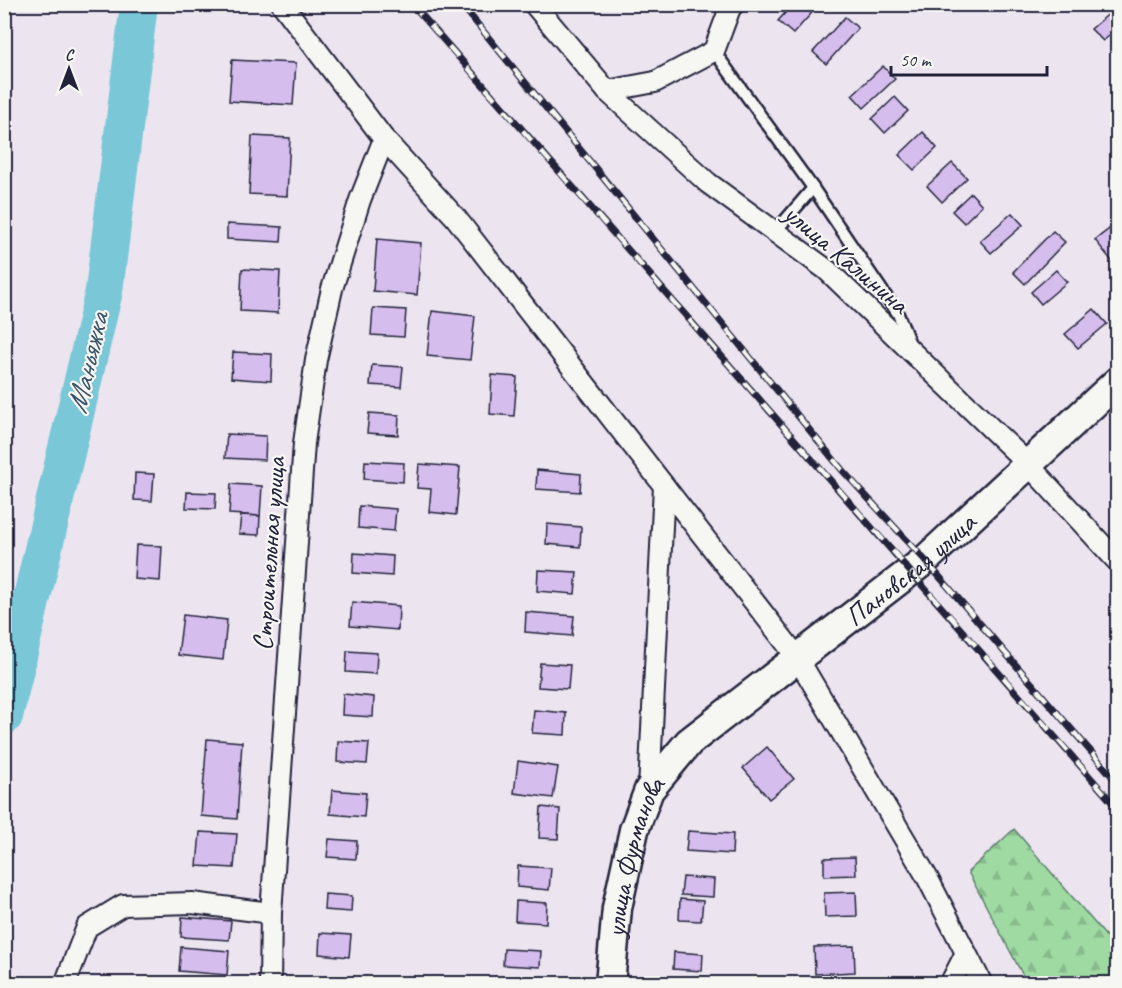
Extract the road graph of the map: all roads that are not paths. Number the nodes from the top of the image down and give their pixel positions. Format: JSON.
{"nodes":[{"id":1,"x":282,"y":4,"type":"edge"},
{"id":2,"x":534,"y":4,"type":"edge"},
{"id":3,"x":729,"y":6,"type":"edge"},
{"id":4,"x":714,"y":51,"type":"junction"},
{"id":5,"x":607,"y":91,"type":"junction"},
{"id":6,"x":384,"y":139,"type":"junction"},
{"id":7,"x":813,"y":188,"type":"junction"},
{"id":8,"x":775,"y":232,"type":"junction"},
{"id":9,"x":914,"y":354,"type":"junction"},
{"id":10,"x":1118,"y":381,"type":"edge"},
{"id":11,"x":1027,"y":463,"type":"junction"},
{"id":12,"x":664,"y":486,"type":"junction"},
{"id":13,"x":1118,"y":562,"type":"edge"},
{"id":14,"x":797,"y":657,"type":"junction"},
{"id":15,"x":689,"y":742,"type":"joint"},
{"id":16,"x":649,"y":790,"type":"junction"},
{"id":17,"x":271,"y":913,"type":"junction"},
{"id":18,"x":966,"y":953,"type":"junction"},
{"id":19,"x":65,"y":984,"type":"edge"},
{"id":20,"x":270,"y":984,"type":"edge"},
{"id":21,"x":610,"y":984,"type":"edge"},
{"id":22,"x":950,"y":984,"type":"edge"},
{"id":23,"x":982,"y":984,"type":"edge"}],
"edges":[{"from":1,"to":6,"type":"street"},
{"from":2,"to":5,"type":"street","name":"улица Калинина"},
{"from":3,"to":4,"type":"street"},
{"from":4,"to":5,"type":"street"},
{"from":4,"to":7,"type":"lane"},
{"from":5,"to":8,"type":"street","name":"улица Калинина"},
{"from":6,"to":12,"type":"street"},
{"from":6,"to":17,"type":"street","name":"Строительная улица"},
{"from":7,"to":8,"type":"lane"},
{"from":7,"to":9,"type":"lane"},
{"from":8,"to":9,"type":"street","name":"улица Калинина"},
{"from":9,"to":11,"type":"street","name":"улица Калинина"},
{"from":10,"to":11,"type":"main road","name":"Пановская улица"},
{"from":11,"to":13,"type":"street","name":"улица Калинина"},
{"from":11,"to":14,"type":"main road","name":"Пановская улица"},
{"from":12,"to":14,"type":"street"},
{"from":12,"to":16,"type":"street"},
{"from":14,"to":15,"type":"main road","name":"Пановская улица"},
{"from":14,"to":18,"type":"street"},
{"from":15,"to":16,"type":"main road","name":"улица Фурманова"},
{"from":16,"to":21,"type":"main road","name":"улица Фурманова"},
{"from":17,"to":19,"type":"street"},
{"from":17,"to":20,"type":"street","name":"Строительная улица"},
{"from":18,"to":22,"type":"street"},
{"from":18,"to":23,"type":"street"}]}
